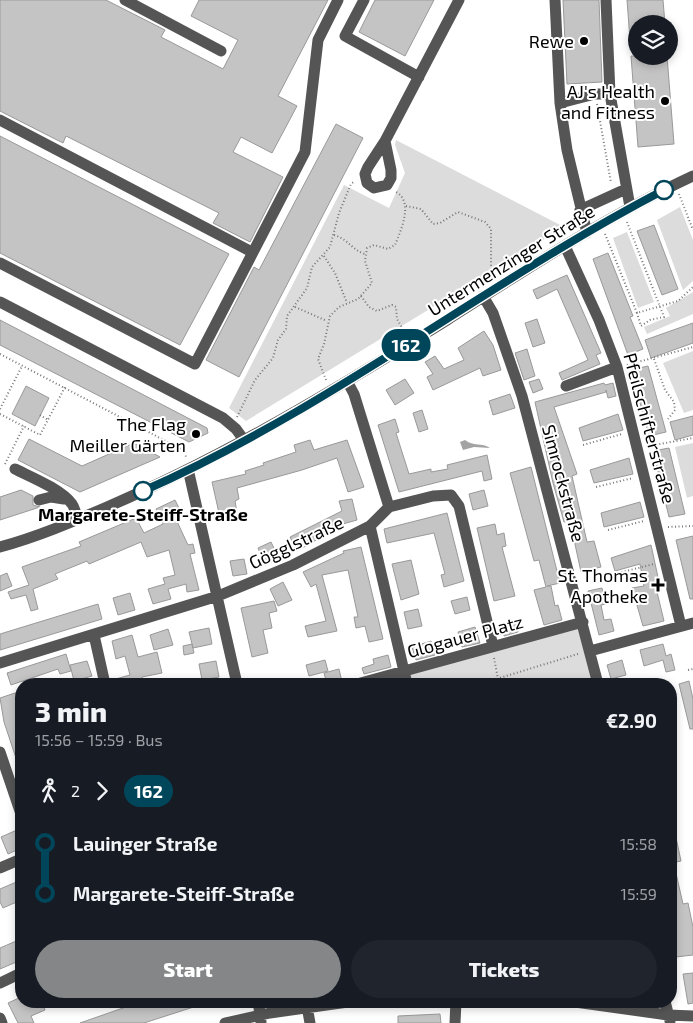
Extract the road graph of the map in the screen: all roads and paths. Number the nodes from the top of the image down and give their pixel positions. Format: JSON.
{"nodes":[{"id":1,"x":125,"y":0,"type":"edge"},
{"id":2,"x":338,"y":0,"type":"edge"},
{"id":3,"x":364,"y":0,"type":"edge"},
{"id":4,"x":459,"y":0,"type":"edge"},
{"id":5,"x":555,"y":0,"type":"edge"},
{"id":6,"x":606,"y":0,"type":"edge"},
{"id":7,"x":221,"y":50,"type":"dead end"},
{"id":8,"x":419,"y":77,"type":"junction"},
{"id":9,"x":595,"y":94,"type":"junction"},
{"id":10,"x":610,"y":94,"type":"junction"},
{"id":11,"x":560,"y":103,"type":"junction"},
{"id":12,"x":0,"y":120,"type":"edge"},
{"id":13,"x":385,"y":141,"type":"junction"},
{"id":14,"x":365,"y":174,"type":"junction"},
{"id":15,"x":693,"y":176,"type":"edge"},
{"id":16,"x":676,"y":184,"type":"junction"},
{"id":17,"x":385,"y":186,"type":"junction"},
{"id":18,"x":626,"y":189,"type":"junction"},
{"id":19,"x":613,"y":195,"type":"junction"},
{"id":20,"x":406,"y":206,"type":"junction"},
{"id":21,"x":580,"y":210,"type":"junction"},
{"id":22,"x":627,"y":210,"type":"junction"},
{"id":23,"x":602,"y":224,"type":"junction"},
{"id":24,"x":693,"y":230,"type":"edge"},
{"id":25,"x":587,"y":233,"type":"junction"},
{"id":26,"x":333,"y":235,"type":"junction"},
{"id":27,"x":566,"y":246,"type":"junction"},
{"id":28,"x":252,"y":252,"type":"junction"},
{"id":29,"x":365,"y":254,"type":"junction"},
{"id":30,"x":324,"y":256,"type":"junction"},
{"id":31,"x":0,"y":263,"type":"edge"},
{"id":32,"x":501,"y":285,"type":"junction"},
{"id":33,"x":693,"y":287,"type":"edge"},
{"id":34,"x":361,"y":296,"type":"junction"},
{"id":35,"x":483,"y":296,"type":"junction"},
{"id":36,"x":0,"y":302,"type":"edge"},
{"id":37,"x":347,"y":304,"type":"junction"},
{"id":38,"x":659,"y":305,"type":"junction"},
{"id":39,"x":294,"y":307,"type":"junction"},
{"id":40,"x":637,"y":313,"type":"junction"},
{"id":41,"x":327,"y":321,"type":"junction"},
{"id":42,"x":411,"y":342,"type":"junction"},
{"id":43,"x":693,"y":346,"type":"edge"},
{"id":44,"x":0,"y":354,"type":"edge"},
{"id":45,"x":654,"y":360,"type":"junction"},
{"id":46,"x":22,"y":366,"type":"junction"},
{"id":47,"x":617,"y":367,"type":"junction"},
{"id":48,"x":347,"y":381,"type":"junction"},
{"id":49,"x":566,"y":386,"type":"dead end"},
{"id":50,"x":65,"y":387,"type":"junction"},
{"id":51,"x":331,"y":390,"type":"junction"},
{"id":52,"x":0,"y":409,"type":"edge"},
{"id":53,"x":0,"y":414,"type":"edge"},
{"id":54,"x":40,"y":416,"type":"dead end"},
{"id":55,"x":668,"y":419,"type":"dead end"},
{"id":56,"x":48,"y":420,"type":"junction"},
{"id":57,"x":232,"y":425,"type":"junction"},
{"id":58,"x":24,"y":426,"type":"junction"},
{"id":59,"x":634,"y":430,"type":"junction"},
{"id":60,"x":693,"y":438,"type":"edge"},
{"id":61,"x":244,"y":440,"type":"junction"},
{"id":62,"x":583,"y":445,"type":"dead end"},
{"id":63,"x":639,"y":448,"type":"junction"},
{"id":64,"x":10,"y":466,"type":"joint"},
{"id":65,"x":188,"y":469,"type":"junction"},
{"id":66,"x":645,"y":474,"type":"junction"},
{"id":67,"x":596,"y":487,"type":"dead end"},
{"id":68,"x":65,"y":499,"type":"junction"},
{"id":69,"x":39,"y":500,"type":"dead end"},
{"id":70,"x":389,"y":508,"type":"junction"},
{"id":71,"x":78,"y":519,"type":"junction"},
{"id":72,"x":657,"y":523,"type":"junction"},
{"id":73,"x":370,"y":526,"type":"junction"},
{"id":74,"x":693,"y":526,"type":"edge"},
{"id":75,"x":608,"y":530,"type":"dead end"},
{"id":76,"x":0,"y":548,"type":"edge"},
{"id":77,"x":666,"y":561,"type":"junction"},
{"id":78,"x":618,"y":573,"type":"dead end"},
{"id":79,"x":218,"y":596,"type":"junction"},
{"id":80,"x":583,"y":622,"type":"junction"},
{"id":81,"x":687,"y":625,"type":"edge"},
{"id":82,"x":94,"y":634,"type":"junction"},
{"id":83,"x":493,"y":646,"type":"junction"},
{"id":84,"x":590,"y":651,"type":"junction"},
{"id":85,"x":0,"y":663,"type":"edge"},
{"id":86,"x":693,"y":669,"type":"edge"},
{"id":87,"x":405,"y":670,"type":"junction"},
{"id":88,"x":688,"y":670,"type":"dead end"},
{"id":89,"x":104,"y":678,"type":"edge"},
{"id":90,"x":236,"y":678,"type":"edge"},
{"id":91,"x":378,"y":678,"type":"edge"},
{"id":92,"x":406,"y":678,"type":"edge"},
{"id":93,"x":497,"y":678,"type":"edge"},
{"id":94,"x":500,"y":678,"type":"edge"},
{"id":95,"x":596,"y":678,"type":"edge"},
{"id":96,"x":0,"y":752,"type":"edge"},
{"id":97,"x":15,"y":796,"type":"edge"},
{"id":98,"x":15,"y":861,"type":"edge"},
{"id":99,"x":0,"y":868,"type":"edge"},
{"id":100,"x":15,"y":976,"type":"edge"},
{"id":101,"x":0,"y":982,"type":"edge"},
{"id":102,"x":294,"y":1008,"type":"edge"},
{"id":103,"x":307,"y":1008,"type":"edge"},
{"id":104,"x":456,"y":1008,"type":"edge"},
{"id":105,"x":607,"y":1008,"type":"edge"},
{"id":106,"x":693,"y":1016,"type":"edge"},
{"id":107,"x":0,"y":1018,"type":"edge"},
{"id":108,"x":261,"y":1019,"type":"edge"},
{"id":109,"x":669,"y":1019,"type":"edge"},
{"id":110,"x":2,"y":1023,"type":"edge"},
{"id":111,"x":225,"y":1023,"type":"edge"},
{"id":112,"x":310,"y":1023,"type":"edge"},
{"id":113,"x":456,"y":1023,"type":"edge"}],
"edges":[{"from":1,"to":7,"type":"street"},
{"from":2,"to":28,"type":"street"},
{"from":3,"to":8,"type":"street"},
{"from":4,"to":8,"type":"street"},
{"from":5,"to":11,"type":"street"},
{"from":6,"to":10,"type":"street"},
{"from":8,"to":13,"type":"street"},
{"from":9,"to":10,"type":"street"},
{"from":9,"to":11,"type":"street"},
{"from":9,"to":19,"type":"path"},
{"from":10,"to":18,"type":"street"},
{"from":11,"to":21,"type":"street"},
{"from":12,"to":28,"type":"street"},
{"from":13,"to":14,"type":"street"},
{"from":13,"to":17,"type":"street"},
{"from":14,"to":17,"type":"street"},
{"from":14,"to":26,"type":"path"},
{"from":15,"to":16,"type":"street","name":"Untermenzinger Straße"},
{"from":16,"to":22,"type":"street","name":"Untermenzinger Straße"},
{"from":16,"to":24,"type":"path"},
{"from":17,"to":20,"type":"path"},
{"from":18,"to":19,"type":"street"},
{"from":18,"to":22,"type":"street"},
{"from":19,"to":21,"type":"street"},
{"from":20,"to":29,"type":"path"},
{"from":20,"to":32,"type":"path"},
{"from":21,"to":25,"type":"street"},
{"from":22,"to":23,"type":"street","name":"Untermenzinger Straße"},
{"from":22,"to":38,"type":"path"},
{"from":23,"to":25,"type":"street","name":"Untermenzinger Straße"},
{"from":23,"to":40,"type":"path"},
{"from":25,"to":27,"type":"street","name":"Untermenzinger Straße"},
{"from":26,"to":29,"type":"path"},
{"from":26,"to":30,"type":"path"},
{"from":27,"to":32,"type":"street","name":"Untermenzinger Straße"},
{"from":27,"to":47,"type":"street","name":"Pfeilschifterstraße"},
{"from":28,"to":31,"type":"street"},
{"from":29,"to":34,"type":"path"},
{"from":30,"to":37,"type":"path"},
{"from":30,"to":39,"type":"path"},
{"from":32,"to":35,"type":"street","name":"Untermenzinger Straße"},
{"from":33,"to":38,"type":"path"},
{"from":34,"to":37,"type":"path"},
{"from":34,"to":42,"type":"path"},
{"from":35,"to":42,"type":"street","name":"Untermenzinger Straße"},
{"from":35,"to":80,"type":"street","name":"Simrockstraße"},
{"from":36,"to":57,"type":"street"},
{"from":37,"to":41,"type":"path"},
{"from":38,"to":40,"type":"path"},
{"from":38,"to":40,"type":"path"},
{"from":39,"to":41,"type":"path"},
{"from":39,"to":57,"type":"path"},
{"from":41,"to":51,"type":"path"},
{"from":42,"to":48,"type":"street","name":"Untermenzinger Straße"},
{"from":43,"to":45,"type":"path"},
{"from":44,"to":46,"type":"path"},
{"from":45,"to":47,"type":"path"},
{"from":45,"to":55,"type":"path"},
{"from":46,"to":50,"type":"path"},
{"from":46,"to":52,"type":"path"},
{"from":47,"to":49,"type":"street"},
{"from":47,"to":59,"type":"street","name":"Pfeilschifterstraße"},
{"from":48,"to":51,"type":"street","name":"Untermenzinger Straße"},
{"from":48,"to":70,"type":"street"},
{"from":50,"to":56,"type":"path"},
{"from":50,"to":65,"type":"path"},
{"from":51,"to":61,"type":"street","name":"Untermenzinger Straße"},
{"from":53,"to":58,"type":"path"},
{"from":54,"to":56,"type":"path"},
{"from":56,"to":58,"type":"path"},
{"from":57,"to":61,"type":"street"},
{"from":58,"to":64,"type":"path"},
{"from":59,"to":62,"type":"path"},
{"from":59,"to":63,"type":"street","name":"Pfeilschifterstraße"},
{"from":60,"to":63,"type":"path"},
{"from":61,"to":65,"type":"street","name":"Untermenzinger Straße"},
{"from":63,"to":66,"type":"street","name":"Pfeilschifterstraße"},
{"from":64,"to":68,"type":"street"},
{"from":65,"to":71,"type":"street","name":"Untermenzinger Straße"},
{"from":65,"to":79,"type":"street"},
{"from":66,"to":67,"type":"path"},
{"from":66,"to":72,"type":"street","name":"Pfeilschifterstraße"},
{"from":68,"to":69,"type":"street"},
{"from":68,"to":71,"type":"street"},
{"from":70,"to":73,"type":"street","name":"Gögglstraße"},
{"from":70,"to":83,"type":"street","name":"Gögglstraße"},
{"from":71,"to":76,"type":"street","name":"Untermenzinger Straße"},
{"from":72,"to":74,"type":"path"},
{"from":72,"to":75,"type":"path"},
{"from":72,"to":77,"type":"street","name":"Pfeilschifterstraße"},
{"from":73,"to":79,"type":"street","name":"Gögglstraße"},
{"from":73,"to":87,"type":"street"},
{"from":77,"to":78,"type":"path"},
{"from":77,"to":81,"type":"street","name":"Pfeilschifterstraße"},
{"from":79,"to":82,"type":"street","name":"Gögglstraße"},
{"from":79,"to":90,"type":"street"},
{"from":80,"to":83,"type":"street","name":"Glogauer Platz"},
{"from":80,"to":84,"type":"street","name":"Simrockstraße"},
{"from":81,"to":84,"type":"street"},
{"from":82,"to":85,"type":"street","name":"Gögglstraße"},
{"from":82,"to":89,"type":"street"},
{"from":83,"to":87,"type":"street","name":"Glogauer Platz"},
{"from":83,"to":93,"type":"path"},
{"from":84,"to":94,"type":"path"},
{"from":84,"to":95,"type":"street","name":"Simrockstraße"},
{"from":86,"to":88,"type":"path"},
{"from":87,"to":91,"type":"street","name":"Glogauer Platz"},
{"from":87,"to":92,"type":"street"},
{"from":96,"to":97,"type":"street"},
{"from":98,"to":99,"type":"street"},
{"from":100,"to":101,"type":"street"},
{"from":102,"to":108,"type":"street"},
{"from":103,"to":112,"type":"street"},
{"from":104,"to":113,"type":"street"},
{"from":105,"to":109,"type":"street"},
{"from":106,"to":109,"type":"street"},
{"from":107,"to":110,"type":"street"},
{"from":108,"to":111,"type":"street"}]}
